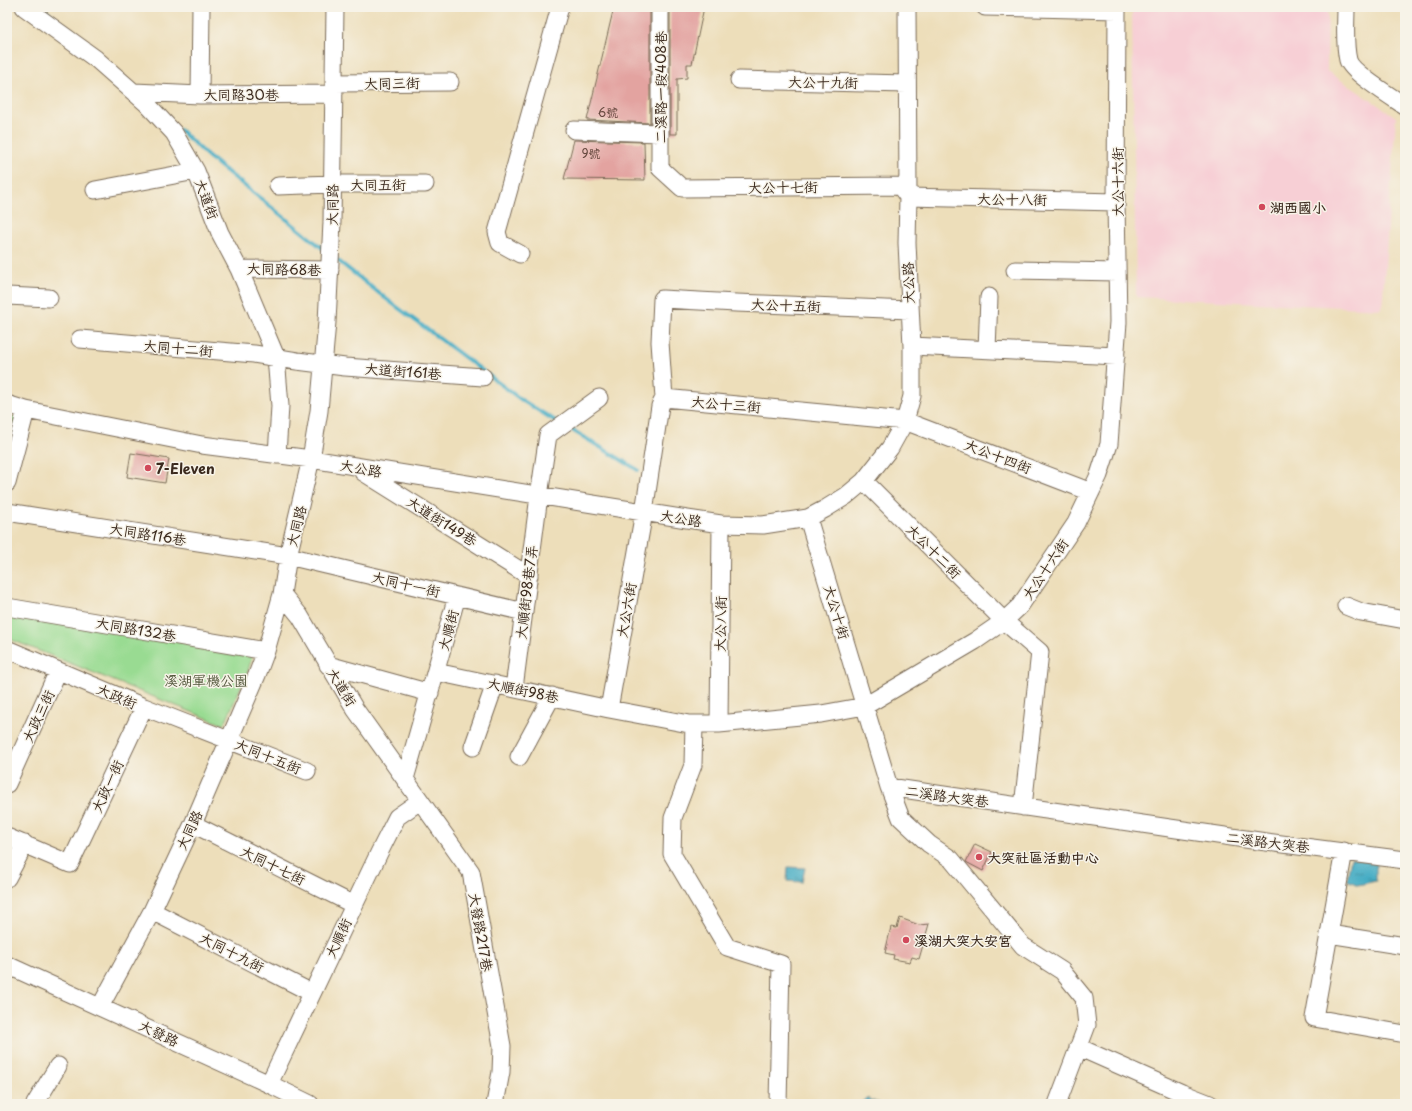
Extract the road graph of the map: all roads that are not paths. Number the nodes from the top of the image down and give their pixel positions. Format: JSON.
{"nodes":[{"id":1,"x":24,"y":7,"type":"edge"},
{"id":2,"x":201,"y":7,"type":"edge"},
{"id":3,"x":335,"y":7,"type":"edge"},
{"id":4,"x":560,"y":7,"type":"edge"},
{"id":5,"x":660,"y":7,"type":"edge"},
{"id":6,"x":907,"y":7,"type":"edge"},
{"id":7,"x":985,"y":7,"type":"edge"},
{"id":8,"x":1346,"y":7,"type":"edge"},
{"id":9,"x":1117,"y":8,"type":"edge"},
{"id":10,"x":739,"y":80,"type":"dead end"},
{"id":11,"x":450,"y":82,"type":"dead end"},
{"id":12,"x":907,"y":84,"type":"junction"},
{"id":13,"x":334,"y":88,"type":"junction"},
{"id":14,"x":139,"y":92,"type":"junction"},
{"id":15,"x":200,"y":95,"type":"junction"},
{"id":16,"x":1405,"y":106,"type":"edge"},
{"id":17,"x":574,"y":130,"type":"dead end"},
{"id":18,"x":660,"y":132,"type":"junction"},
{"id":19,"x":660,"y":168,"type":"joint"},
{"id":20,"x":196,"y":171,"type":"junction"},
{"id":21,"x":332,"y":184,"type":"junction"},
{"id":22,"x":425,"y":184,"type":"dead end"},
{"id":23,"x":278,"y":186,"type":"dead end"},
{"id":24,"x":96,"y":190,"type":"dead end"},
{"id":25,"x":908,"y":197,"type":"junction"},
{"id":26,"x":1116,"y":202,"type":"junction"},
{"id":27,"x":520,"y":254,"type":"dead end"},
{"id":28,"x":330,"y":260,"type":"junction"},
{"id":29,"x":239,"y":269,"type":"junction"},
{"id":30,"x":1015,"y":270,"type":"dead end"},
{"id":31,"x":1117,"y":272,"type":"junction"},
{"id":32,"x":7,"y":296,"type":"edge"},
{"id":33,"x":989,"y":297,"type":"dead end"},
{"id":34,"x":49,"y":298,"type":"dead end"},
{"id":35,"x":910,"y":310,"type":"junction"},
{"id":36,"x":80,"y":339,"type":"dead end"},
{"id":37,"x":912,"y":346,"type":"junction"},
{"id":38,"x":987,"y":350,"type":"junction"},
{"id":39,"x":1116,"y":356,"type":"junction"},
{"id":40,"x":276,"y":357,"type":"junction"},
{"id":41,"x":323,"y":364,"type":"junction"},
{"id":42,"x":483,"y":376,"type":"dead end"},
{"id":43,"x":599,"y":398,"type":"dead end"},
{"id":44,"x":664,"y":398,"type":"junction"},
{"id":45,"x":7,"y":404,"type":"edge"},
{"id":46,"x":26,"y":410,"type":"junction"},
{"id":47,"x":905,"y":421,"type":"junction"},
{"id":48,"x":277,"y":455,"type":"junction"},
{"id":49,"x":312,"y":459,"type":"junction"},
{"id":50,"x":355,"y":467,"type":"junction"},
{"id":51,"x":864,"y":481,"type":"junction"},
{"id":52,"x":7,"y":482,"type":"edge"},
{"id":53,"x":1091,"y":492,"type":"junction"},
{"id":54,"x":539,"y":496,"type":"junction"},
{"id":55,"x":7,"y":512,"type":"edge"},
{"id":56,"x":644,"y":512,"type":"junction"},
{"id":57,"x":808,"y":518,"type":"junction"},
{"id":58,"x":721,"y":524,"type":"junction"},
{"id":59,"x":288,"y":556,"type":"junction"},
{"id":60,"x":529,"y":576,"type":"junction"},
{"id":61,"x":282,"y":594,"type":"junction"},
{"id":62,"x":457,"y":596,"type":"junction"},
{"id":63,"x":1346,"y":606,"type":"dead end"},
{"id":64,"x":7,"y":607,"type":"edge"},
{"id":65,"x":524,"y":612,"type":"junction"},
{"id":66,"x":1405,"y":620,"type":"edge"},
{"id":67,"x":1004,"y":621,"type":"junction"},
{"id":68,"x":7,"y":649,"type":"edge"},
{"id":69,"x":266,"y":651,"type":"junction"},
{"id":70,"x":328,"y":665,"type":"junction"},
{"id":71,"x":58,"y":671,"type":"junction"},
{"id":72,"x":436,"y":672,"type":"junction"},
{"id":73,"x":495,"y":684,"type":"junction"},
{"id":74,"x":514,"y":688,"type":"junction"},
{"id":75,"x":430,"y":693,"type":"junction"},
{"id":76,"x":552,"y":696,"type":"junction"},
{"id":77,"x":865,"y":706,"type":"junction"},
{"id":78,"x":144,"y":708,"type":"junction"},
{"id":79,"x":609,"y":709,"type":"junction"},
{"id":80,"x":694,"y":724,"type":"junction"},
{"id":81,"x":719,"y":724,"type":"junction"},
{"id":82,"x":228,"y":740,"type":"junction"},
{"id":83,"x":473,"y":747,"type":"dead end"},
{"id":84,"x":520,"y":757,"type":"dead end"},
{"id":85,"x":307,"y":771,"type":"dead end"},
{"id":86,"x":405,"y":779,"type":"junction"},
{"id":87,"x":7,"y":784,"type":"edge"},
{"id":88,"x":889,"y":787,"type":"junction"},
{"id":89,"x":420,"y":801,"type":"junction"},
{"id":90,"x":1023,"y":807,"type":"junction"},
{"id":91,"x":193,"y":824,"type":"junction"},
{"id":92,"x":7,"y":837,"type":"edge"},
{"id":93,"x":25,"y":844,"type":"junction"},
{"id":94,"x":1344,"y":851,"type":"junction"},
{"id":95,"x":1405,"y":860,"type":"edge"},
{"id":96,"x":7,"y":878,"type":"edge"},
{"id":97,"x":354,"y":905,"type":"junction"},
{"id":98,"x":152,"y":911,"type":"junction"},
{"id":99,"x":1329,"y":934,"type":"junction"},
{"id":100,"x":1405,"y":946,"type":"edge"},
{"id":101,"x":7,"y":966,"type":"edge"},
{"id":102,"x":312,"y":993,"type":"junction"},
{"id":103,"x":100,"y":1007,"type":"junction"},
{"id":104,"x":1405,"y":1034,"type":"edge"},
{"id":105,"x":1078,"y":1048,"type":"junction"},
{"id":106,"x":58,"y":1066,"type":"dead end"},
{"id":107,"x":269,"y":1084,"type":"junction"},
{"id":108,"x":1181,"y":1099,"type":"edge"},
{"id":109,"x":36,"y":1104,"type":"edge"},
{"id":110,"x":310,"y":1104,"type":"edge"},
{"id":111,"x":495,"y":1104,"type":"edge"},
{"id":112,"x":778,"y":1104,"type":"edge"},
{"id":113,"x":1056,"y":1104,"type":"edge"},
{"id":114,"x":1210,"y":1104,"type":"edge"}],
"edges":[{"from":1,"to":14,"type":"street","name":"大道街"},
{"from":2,"to":15,"type":"street"},
{"from":3,"to":13,"type":"street","name":"大同路"},
{"from":4,"to":27,"type":"street"},
{"from":5,"to":18,"type":"street","name":"二溪路一段408巷"},
{"from":6,"to":12,"type":"street","name":"大公路"},
{"from":7,"to":9,"type":"street"},
{"from":8,"to":16,"type":"street"},
{"from":9,"to":26,"type":"street","name":"大公十六街"},
{"from":10,"to":12,"type":"street","name":"大公十九街"},
{"from":11,"to":13,"type":"street","name":"大同三街"},
{"from":12,"to":25,"type":"street","name":"大公路"},
{"from":13,"to":15,"type":"street","name":"大同路30巷"},
{"from":13,"to":21,"type":"street","name":"大同路"},
{"from":14,"to":15,"type":"street","name":"大同路30巷"},
{"from":14,"to":20,"type":"street","name":"大道街"},
{"from":17,"to":18,"type":"street"},
{"from":18,"to":19,"type":"street","name":"二溪路一段408巷"},
{"from":19,"to":25,"type":"street","name":"大公十七街"},
{"from":20,"to":24,"type":"street"},
{"from":20,"to":29,"type":"street","name":"大道街"},
{"from":21,"to":22,"type":"street","name":"大同五街"},
{"from":21,"to":23,"type":"street","name":"大同五街"},
{"from":21,"to":28,"type":"street","name":"大同路"},
{"from":25,"to":26,"type":"street","name":"大公十八街"},
{"from":25,"to":35,"type":"street","name":"大公路"},
{"from":26,"to":31,"type":"street","name":"大公十六街"},
{"from":28,"to":29,"type":"street","name":"大同路68巷"},
{"from":28,"to":41,"type":"street","name":"大同路"},
{"from":29,"to":40,"type":"street","name":"大道街"},
{"from":30,"to":31,"type":"street"},
{"from":31,"to":39,"type":"street","name":"大公十六街"},
{"from":32,"to":34,"type":"street"},
{"from":33,"to":38,"type":"street"},
{"from":35,"to":37,"type":"street","name":"大公路"},
{"from":35,"to":44,"type":"street","name":"大公十五街"},
{"from":36,"to":40,"type":"street","name":"大同十二街"},
{"from":37,"to":38,"type":"street"},
{"from":37,"to":47,"type":"street","name":"大公路"},
{"from":38,"to":39,"type":"street"},
{"from":39,"to":53,"type":"street","name":"大公十六街"},
{"from":40,"to":41,"type":"street","name":"大同十二街"},
{"from":40,"to":48,"type":"street","name":"大道街"},
{"from":41,"to":42,"type":"street","name":"大道街161巷"},
{"from":41,"to":49,"type":"street","name":"大同路"},
{"from":43,"to":54,"type":"street","name":"大順街98巷7弄"},
{"from":44,"to":47,"type":"street","name":"大公十三街"},
{"from":44,"to":56,"type":"street"},
{"from":45,"to":46,"type":"street","name":"大公路"},
{"from":46,"to":48,"type":"street","name":"大公路"},
{"from":46,"to":52,"type":"street"},
{"from":47,"to":51,"type":"street","name":"大公路"},
{"from":47,"to":53,"type":"street","name":"大公十四街"},
{"from":48,"to":49,"type":"street","name":"大公路"},
{"from":49,"to":50,"type":"street","name":"大公路"},
{"from":49,"to":59,"type":"street","name":"大同路"},
{"from":50,"to":54,"type":"street","name":"大公路"},
{"from":50,"to":60,"type":"street","name":"大道街149巷"},
{"from":51,"to":57,"type":"street","name":"大公路"},
{"from":51,"to":67,"type":"street","name":"大公十二街"},
{"from":53,"to":67,"type":"street","name":"大公十六街"},
{"from":54,"to":56,"type":"street","name":"大公路"},
{"from":54,"to":60,"type":"street","name":"大順街98巷7弄"},
{"from":55,"to":59,"type":"street","name":"大同路116巷"},
{"from":56,"to":58,"type":"street","name":"大公路"},
{"from":56,"to":79,"type":"street","name":"大公六街"},
{"from":57,"to":58,"type":"street","name":"大公路"},
{"from":57,"to":77,"type":"street","name":"大公十街"},
{"from":58,"to":81,"type":"street","name":"大公八街"},
{"from":59,"to":61,"type":"street","name":"大同路"},
{"from":59,"to":62,"type":"street","name":"大同十一街"},
{"from":60,"to":65,"type":"street","name":"大順街98巷7弄"},
{"from":61,"to":69,"type":"street","name":"大同路"},
{"from":61,"to":70,"type":"street","name":"大道街"},
{"from":62,"to":65,"type":"street","name":"大同十一街"},
{"from":62,"to":72,"type":"street","name":"大順街"},
{"from":63,"to":66,"type":"street"},
{"from":64,"to":69,"type":"street","name":"大同路132巷"},
{"from":65,"to":74,"type":"street","name":"大順街98巷7弄"},
{"from":67,"to":77,"type":"street","name":"大公十六街"},
{"from":67,"to":90,"type":"street","name":"大公十二街"},
{"from":68,"to":71,"type":"street","name":"大政街"},
{"from":69,"to":82,"type":"street","name":"大同路"},
{"from":70,"to":75,"type":"street"},
{"from":70,"to":86,"type":"street","name":"大道街"},
{"from":71,"to":78,"type":"street","name":"大政街"},
{"from":71,"to":87,"type":"street","name":"大政三街"},
{"from":72,"to":73,"type":"street","name":"大順街98巷"},
{"from":72,"to":75,"type":"street","name":"大順街"},
{"from":73,"to":74,"type":"street","name":"大順街98巷"},
{"from":73,"to":83,"type":"street"},
{"from":74,"to":76,"type":"street","name":"大順街98巷"},
{"from":75,"to":86,"type":"street","name":"大順街"},
{"from":76,"to":79,"type":"street","name":"大順街98巷"},
{"from":76,"to":84,"type":"street"},
{"from":77,"to":81,"type":"street"},
{"from":77,"to":88,"type":"street","name":"大公十街"},
{"from":78,"to":82,"type":"street","name":"大政街"},
{"from":78,"to":93,"type":"street","name":"大政一街"},
{"from":79,"to":80,"type":"street"},
{"from":80,"to":81,"type":"street"},
{"from":80,"to":112,"type":"street"},
{"from":82,"to":85,"type":"street","name":"大同十五街"},
{"from":82,"to":91,"type":"street","name":"大同路"},
{"from":86,"to":89,"type":"street","name":"大發路217巷"},
{"from":88,"to":90,"type":"street","name":"二溪路大突巷"},
{"from":88,"to":105,"type":"street","name":"二溪路大突巷"},
{"from":89,"to":97,"type":"street","name":"大順街"},
{"from":89,"to":111,"type":"street","name":"大發路217巷"},
{"from":90,"to":94,"type":"street","name":"二溪路大突巷"},
{"from":91,"to":97,"type":"street","name":"大同十七街"},
{"from":91,"to":98,"type":"street","name":"大同路"},
{"from":92,"to":93,"type":"street"},
{"from":93,"to":96,"type":"street"},
{"from":94,"to":95,"type":"street","name":"二溪路大突巷"},
{"from":94,"to":99,"type":"street"},
{"from":97,"to":102,"type":"street","name":"大順街"},
{"from":98,"to":102,"type":"street","name":"大同十九街"},
{"from":98,"to":103,"type":"street","name":"大同路"},
{"from":99,"to":100,"type":"street"},
{"from":99,"to":104,"type":"street"},
{"from":101,"to":103,"type":"street","name":"大發路"},
{"from":102,"to":107,"type":"street","name":"大順街"},
{"from":103,"to":107,"type":"street","name":"大發路"},
{"from":105,"to":108,"type":"street"},
{"from":105,"to":113,"type":"street","name":"二溪路大突巷"},
{"from":106,"to":109,"type":"street"},
{"from":107,"to":110,"type":"street","name":"大發路"},
{"from":108,"to":114,"type":"street"}]}
